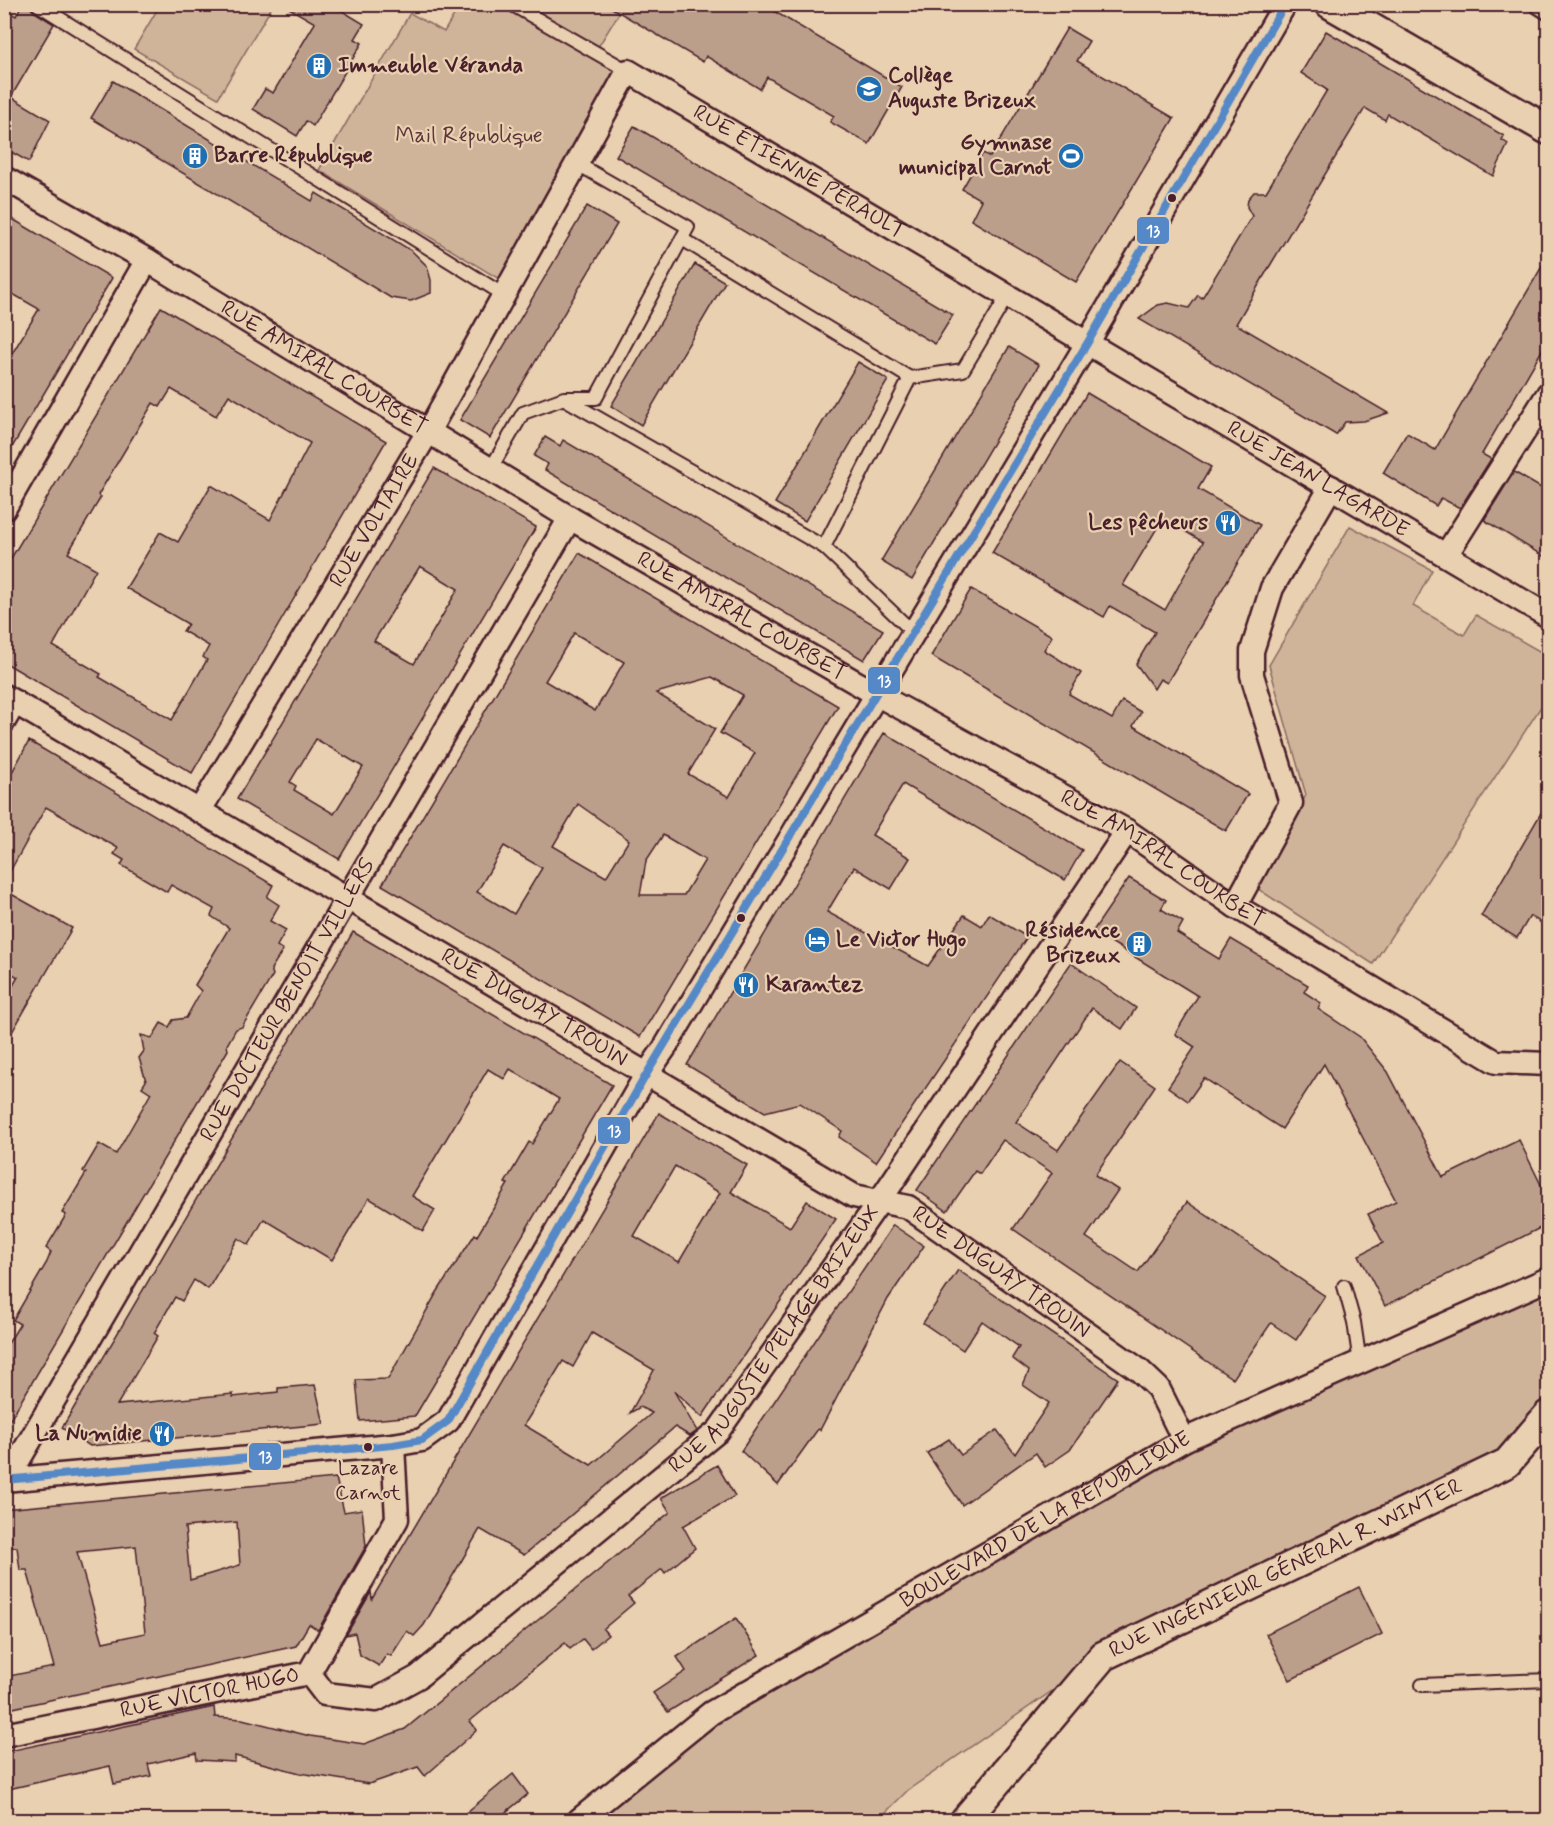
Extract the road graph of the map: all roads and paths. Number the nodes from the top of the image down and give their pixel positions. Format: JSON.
{"nodes":[{"id":1,"x":37,"y":4,"type":"edge"},
{"id":2,"x":511,"y":4,"type":"edge"},
{"id":3,"x":1286,"y":4,"type":"edge"},
{"id":4,"x":1330,"y":4,"type":"edge"},
{"id":5,"x":1537,"y":4,"type":"edge"},
{"id":6,"x":1548,"y":11,"type":"edge"},
{"id":7,"x":628,"y":71,"type":"junction"},
{"id":8,"x":1548,"y":130,"type":"edge"},
{"id":9,"x":576,"y":164,"type":"junction"},
{"id":10,"x":4,"y":178,"type":"edge"},
{"id":11,"x":682,"y":239,"type":"junction"},
{"id":12,"x":147,"y":260,"type":"junction"},
{"id":13,"x":504,"y":295,"type":"junction"},
{"id":14,"x":1008,"y":295,"type":"junction"},
{"id":15,"x":1088,"y":342,"type":"junction"},
{"id":16,"x":910,"y":378,"type":"junction"},
{"id":17,"x":1548,"y":394,"type":"edge"},
{"id":18,"x":564,"y":398,"type":"junction"},
{"id":19,"x":428,"y":432,"type":"junction"},
{"id":20,"x":490,"y":470,"type":"junction"},
{"id":21,"x":1331,"y":487,"type":"junction"},
{"id":22,"x":4,"y":509,"type":"edge"},
{"id":23,"x":570,"y":518,"type":"junction"},
{"id":24,"x":824,"y":547,"type":"junction"},
{"id":25,"x":1446,"y":555,"type":"junction"},
{"id":26,"x":1548,"y":615,"type":"edge"},
{"id":27,"x":913,"y":632,"type":"junction"},
{"id":28,"x":876,"y":694,"type":"junction"},
{"id":29,"x":8,"y":706,"type":"edge"},
{"id":30,"x":200,"y":810,"type":"junction"},
{"id":31,"x":1127,"y":831,"type":"junction"},
{"id":32,"x":347,"y":896,"type":"junction"},
{"id":33,"x":1235,"y":906,"type":"junction"},
{"id":34,"x":1548,"y":1064,"type":"edge"},
{"id":35,"x":646,"y":1075,"type":"junction"},
{"id":36,"x":879,"y":1202,"type":"junction"},
{"id":37,"x":1548,"y":1279,"type":"edge"},
{"id":38,"x":1344,"y":1286,"type":"dead end"},
{"id":39,"x":1360,"y":1363,"type":"junction"},
{"id":40,"x":1548,"y":1415,"type":"edge"},
{"id":41,"x":1184,"y":1440,"type":"junction"},
{"id":42,"x":393,"y":1445,"type":"junction"},
{"id":43,"x":6,"y":1480,"type":"edge"},
{"id":44,"x":309,"y":1673,"type":"junction"},
{"id":45,"x":1548,"y":1680,"type":"edge"},
{"id":46,"x":1422,"y":1685,"type":"dead end"},
{"id":47,"x":4,"y":1735,"type":"edge"},
{"id":48,"x":579,"y":1821,"type":"edge"},
{"id":49,"x":965,"y":1821,"type":"edge"}],
"edges":[{"from":1,"to":13,"type":"lane"},
{"from":2,"to":7,"type":"lane","name":"RUE ÉTIENNE PÉRAULT"},
{"from":3,"to":15,"type":"street"},
{"from":4,"to":8,"type":"street"},
{"from":5,"to":6,"type":"street"},
{"from":7,"to":9,"type":"street","name":"RUE VOLTAIRE"},
{"from":7,"to":14,"type":"street","name":"RUE ÉTIENNE PÉRAULT"},
{"from":9,"to":11,"type":"lane"},
{"from":9,"to":13,"type":"street","name":"RUE VOLTAIRE"},
{"from":10,"to":12,"type":"street","name":"RUE AMIRAL COURBET"},
{"from":11,"to":16,"type":"lane"},
{"from":11,"to":18,"type":"lane"},
{"from":12,"to":19,"type":"street","name":"RUE AMIRAL COURBET"},
{"from":12,"to":22,"type":"street"},
{"from":13,"to":19,"type":"street","name":"RUE VOLTAIRE"},
{"from":14,"to":15,"type":"street","name":"RUE ÉTIENNE PÉRAULT"},
{"from":14,"to":16,"type":"lane"},
{"from":15,"to":21,"type":"street","name":"RUE JEAN LAGARDE"},
{"from":15,"to":27,"type":"street"},
{"from":16,"to":24,"type":"lane"},
{"from":17,"to":25,"type":"street"},
{"from":18,"to":20,"type":"lane"},
{"from":18,"to":24,"type":"lane"},
{"from":19,"to":20,"type":"street","name":"RUE AMIRAL COURBET"},
{"from":19,"to":30,"type":"street","name":"RUE VOLTAIRE"},
{"from":20,"to":23,"type":"street","name":"RUE AMIRAL COURBET"},
{"from":21,"to":25,"type":"street","name":"RUE JEAN LAGARDE"},
{"from":21,"to":33,"type":"street"},
{"from":23,"to":28,"type":"street","name":"RUE AMIRAL COURBET"},
{"from":23,"to":32,"type":"street","name":"RUE DOCTEUR BENOÎT VILLERS"},
{"from":24,"to":27,"type":"lane"},
{"from":25,"to":26,"type":"street","name":"RUE JEAN LAGARDE"},
{"from":27,"to":28,"type":"street"},
{"from":28,"to":31,"type":"street","name":"RUE AMIRAL COURBET"},
{"from":28,"to":35,"type":"street"},
{"from":29,"to":30,"type":"street","name":"RUE DUGUAY TROUIN"},
{"from":30,"to":32,"type":"street","name":"RUE DUGUAY TROUIN"},
{"from":31,"to":33,"type":"street","name":"RUE AMIRAL COURBET"},
{"from":31,"to":36,"type":"street","name":"RUE AUGUSTE PELAGE BRIZEUX"},
{"from":32,"to":35,"type":"street","name":"RUE DUGUAY TROUIN"},
{"from":32,"to":43,"type":"street","name":"RUE DOCTEUR BENOÎT VILLERS"},
{"from":33,"to":34,"type":"street","name":"RUE AMIRAL COURBET"},
{"from":35,"to":36,"type":"street","name":"RUE DUGUAY TROUIN"},
{"from":35,"to":42,"type":"street"},
{"from":36,"to":41,"type":"street","name":"RUE DUGUAY TROUIN"},
{"from":36,"to":44,"type":"street","name":"RUE AUGUSTE PELAGE BRIZEUX"},
{"from":37,"to":39,"type":"street","name":"BOULEVARD DE LA RÉPUBLIQUE"},
{"from":38,"to":39,"type":"lane"},
{"from":39,"to":41,"type":"street","name":"BOULEVARD DE LA RÉPUBLIQUE"},
{"from":40,"to":49,"type":"street","name":"RUE INGÉNIEUR GÉNÉRAL R. WINTER"},
{"from":41,"to":48,"type":"street","name":"BOULEVARD DE LA RÉPUBLIQUE"},
{"from":42,"to":43,"type":"street"},
{"from":42,"to":44,"type":"street","name":"RUE VICTOR HUGO"},
{"from":44,"to":47,"type":"street","name":"RUE VICTOR HUGO"},
{"from":45,"to":46,"type":"lane"}]}
